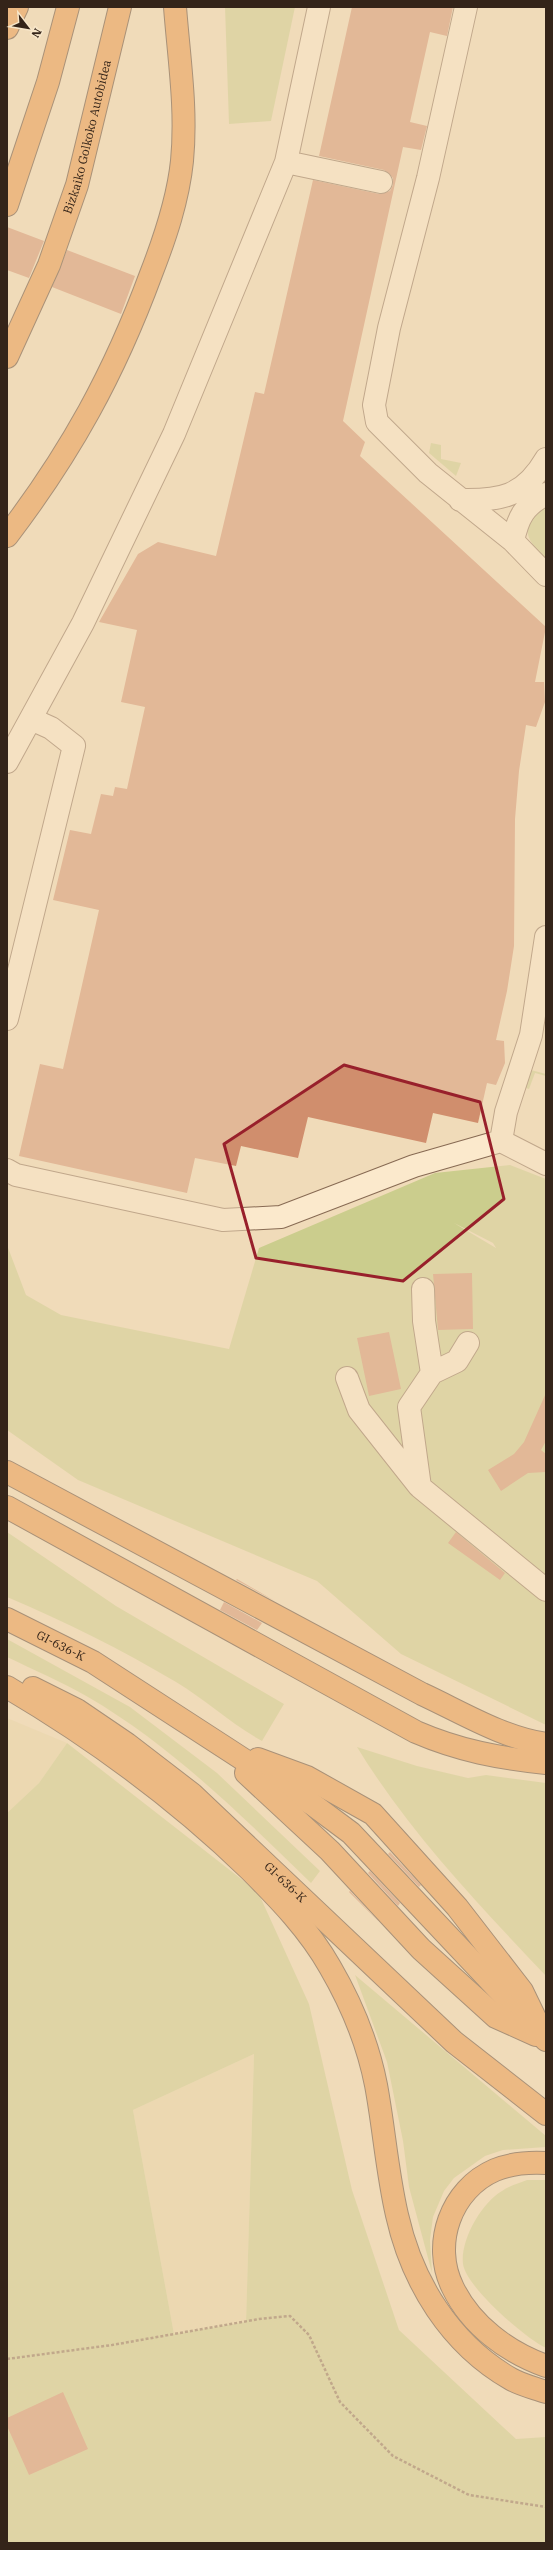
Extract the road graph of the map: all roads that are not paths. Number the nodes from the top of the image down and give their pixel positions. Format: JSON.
{"nodes":[{"id":1,"x":17,"y":7,"type":"edge"},
{"id":2,"x":68,"y":7,"type":"edge"},
{"id":3,"x":120,"y":7,"type":"edge"},
{"id":4,"x":175,"y":7,"type":"edge"},
{"id":5,"x":319,"y":7,"type":"edge"},
{"id":6,"x":466,"y":7,"type":"edge"},
{"id":7,"x":7,"y":28,"type":"edge"},
{"id":8,"x":286,"y":162,"type":"junction"},
{"id":9,"x":381,"y":182,"type":"dead end"},
{"id":10,"x":7,"y":205,"type":"edge"},
{"id":11,"x":7,"y":357,"type":"edge"},
{"id":12,"x":546,"y":459,"type":"edge"},
{"id":13,"x":546,"y":494,"type":"edge"},
{"id":14,"x":460,"y":500,"type":"junction"},
{"id":15,"x":7,"y":536,"type":"edge"},
{"id":16,"x":512,"y":541,"type":"junction"},
{"id":17,"x":546,"y":575,"type":"edge"},
{"id":18,"x":31,"y":719,"type":"junction"},
{"id":19,"x":7,"y":762,"type":"edge"},
{"id":20,"x":546,"y":937,"type":"edge"},
{"id":21,"x":7,"y":1019,"type":"edge"},
{"id":22,"x":501,"y":1141,"type":"junction"},
{"id":23,"x":546,"y":1164,"type":"edge"},
{"id":24,"x":12,"y":1172,"type":"edge"},
{"id":25,"x":423,"y":1289,"type":"dead end"},
{"id":26,"x":468,"y":1343,"type":"dead end"},
{"id":27,"x":432,"y":1374,"type":"junction"},
{"id":28,"x":347,"y":1378,"type":"dead end"},
{"id":29,"x":7,"y":1472,"type":"edge"},
{"id":30,"x":420,"y":1487,"type":"junction"},
{"id":31,"x":7,"y":1507,"type":"edge"},
{"id":32,"x":546,"y":1590,"type":"edge"},
{"id":33,"x":7,"y":1619,"type":"edge"},
{"id":34,"x":7,"y":1675,"type":"edge"},
{"id":35,"x":7,"y":1687,"type":"edge"},
{"id":36,"x":546,"y":1744,"type":"edge"},
{"id":37,"x":233,"y":1754,"type":"junction"},
{"id":38,"x":546,"y":1763,"type":"edge"},
{"id":39,"x":546,"y":2040,"type":"edge"},
{"id":40,"x":546,"y":2114,"type":"edge"},
{"id":41,"x":546,"y":2163,"type":"edge"},
{"id":42,"x":546,"y":2366,"type":"edge"},
{"id":43,"x":546,"y":2392,"type":"edge"}],
"edges":[{"from":1,"to":7,"type":"highway"},
{"from":2,"to":10,"type":"highway"},
{"from":3,"to":11,"type":"highway","name":"Bizkaiko Golkoko Autobidea"},
{"from":4,"to":15,"type":"highway"},
{"from":5,"to":8,"type":"street"},
{"from":6,"to":14,"type":"street"},
{"from":8,"to":9,"type":"street"},
{"from":8,"to":18,"type":"street"},
{"from":12,"to":14,"type":"street"},
{"from":13,"to":16,"type":"street"},
{"from":14,"to":16,"type":"street"},
{"from":16,"to":17,"type":"street"},
{"from":18,"to":19,"type":"street"},
{"from":18,"to":21,"type":"street"},
{"from":20,"to":22,"type":"street"},
{"from":22,"to":23,"type":"street"},
{"from":22,"to":24,"type":"street"},
{"from":25,"to":27,"type":"street"},
{"from":26,"to":27,"type":"street"},
{"from":27,"to":30,"type":"street"},
{"from":28,"to":30,"type":"street"},
{"from":29,"to":36,"type":"highway"},
{"from":30,"to":32,"type":"street"},
{"from":31,"to":38,"type":"highway"},
{"from":33,"to":37,"type":"highway","name":"GI-636-K"},
{"from":34,"to":40,"type":"highway","name":"GI-636-K"},
{"from":35,"to":43,"type":"highway"},
{"from":37,"to":39,"type":"highway","name":"GI-636-K"},
{"from":37,"to":39,"type":"highway","name":"GI-636-K"},
{"from":37,"to":39,"type":"highway","name":"GI-636-K"},
{"from":41,"to":42,"type":"highway"}]}
